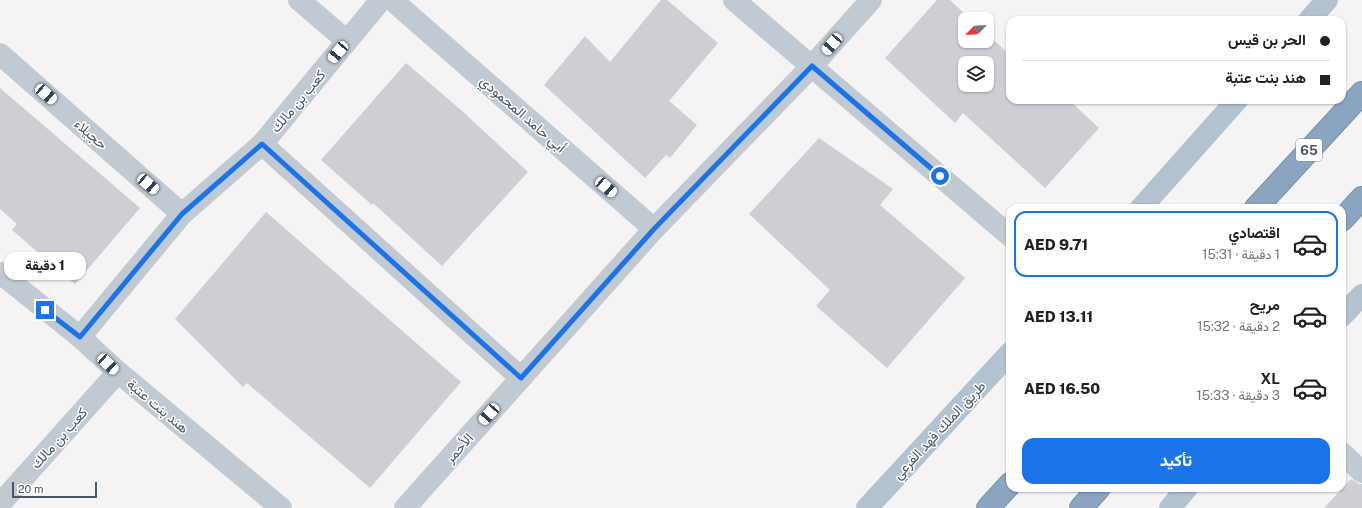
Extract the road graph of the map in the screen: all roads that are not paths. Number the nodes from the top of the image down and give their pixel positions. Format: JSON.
{"nodes":[{"id":1,"x":299,"y":0,"type":"edge"},
{"id":2,"x":381,"y":0,"type":"edge"},
{"id":3,"x":392,"y":0,"type":"edge"},
{"id":4,"x":734,"y":0,"type":"edge"},
{"id":5,"x":871,"y":0,"type":"edge"},
{"id":6,"x":1327,"y":0,"type":"edge"},
{"id":7,"x":1313,"y":16,"type":"edge"},
{"id":8,"x":348,"y":41,"type":"junction"},
{"id":9,"x":0,"y":54,"type":"edge"},
{"id":10,"x":812,"y":66,"type":"junction"},
{"id":11,"x":1362,"y":93,"type":"edge"},
{"id":12,"x":1233,"y":104,"type":"edge"},
{"id":13,"x":262,"y":144,"type":"junction"},
{"id":14,"x":1362,"y":198,"type":"edge"},
{"id":15,"x":1145,"y":204,"type":"edge"},
{"id":16,"x":1260,"y":204,"type":"edge"},
{"id":17,"x":182,"y":214,"type":"junction"},
{"id":18,"x":1346,"y":216,"type":"edge"},
{"id":19,"x":654,"y":229,"type":"junction"},
{"id":20,"x":1006,"y":233,"type":"edge"},
{"id":21,"x":0,"y":273,"type":"edge"},
{"id":22,"x":1362,"y":295,"type":"edge"},
{"id":23,"x":1346,"y":312,"type":"edge"},
{"id":24,"x":80,"y":337,"type":"junction"},
{"id":25,"x":1006,"y":357,"type":"edge"},
{"id":26,"x":118,"y":372,"type":"junction"},
{"id":27,"x":521,"y":378,"type":"junction"},
{"id":28,"x":1346,"y":457,"type":"edge"},
{"id":29,"x":1362,"y":472,"type":"edge"},
{"id":30,"x":1006,"y":488,"type":"edge"},
{"id":31,"x":1095,"y":492,"type":"edge"},
{"id":32,"x":1184,"y":492,"type":"edge"},
{"id":33,"x":0,"y":504,"type":"edge"},
{"id":34,"x":280,"y":508,"type":"edge"},
{"id":35,"x":405,"y":508,"type":"edge"},
{"id":36,"x":867,"y":508,"type":"edge"},
{"id":37,"x":988,"y":508,"type":"edge"},
{"id":38,"x":1081,"y":508,"type":"edge"},
{"id":39,"x":1170,"y":508,"type":"edge"}],
"edges":[{"from":1,"to":8,"type":"street"},
{"from":2,"to":8,"type":"street","name":"كعب بن مالك"},
{"from":3,"to":19,"type":"street","name":"أبي حامد المحمودي"},
{"from":4,"to":10,"type":"street"},
{"from":5,"to":10,"type":"street","name":"الأحمر"},
{"from":6,"to":7,"type":"main road"},
{"from":8,"to":13,"type":"street","name":"كعب بن مالك"},
{"from":9,"to":17,"type":"street","name":"حجيلاء"},
{"from":10,"to":19,"type":"street","name":"الأحمر"},
{"from":10,"to":20,"type":"street"},
{"from":11,"to":16,"type":"highway","number":"65"},
{"from":12,"to":15,"type":"main road"},
{"from":13,"to":17,"type":"street","name":"كعب بن مالك"},
{"from":13,"to":27,"type":"street"},
{"from":14,"to":18,"type":"highway"},
{"from":17,"to":24,"type":"street","name":"كعب بن مالك"},
{"from":19,"to":27,"type":"street","name":"الأحمر"},
{"from":21,"to":24,"type":"street","name":"هند بنت عتبة"},
{"from":22,"to":23,"type":"main road"},
{"from":24,"to":26,"type":"street","name":"هند بنت عتبة"},
{"from":25,"to":36,"type":"main road","name":"طريق الملك فهد الفرعي"},
{"from":26,"to":33,"type":"street","name":"كعب بن مالك"},
{"from":26,"to":34,"type":"street","name":"هند بنت عتبة"},
{"from":27,"to":35,"type":"street","name":"الأحمر"},
{"from":28,"to":29,"type":"street"},
{"from":30,"to":37,"type":"highway"},
{"from":31,"to":38,"type":"highway"},
{"from":32,"to":39,"type":"main road"}]}
